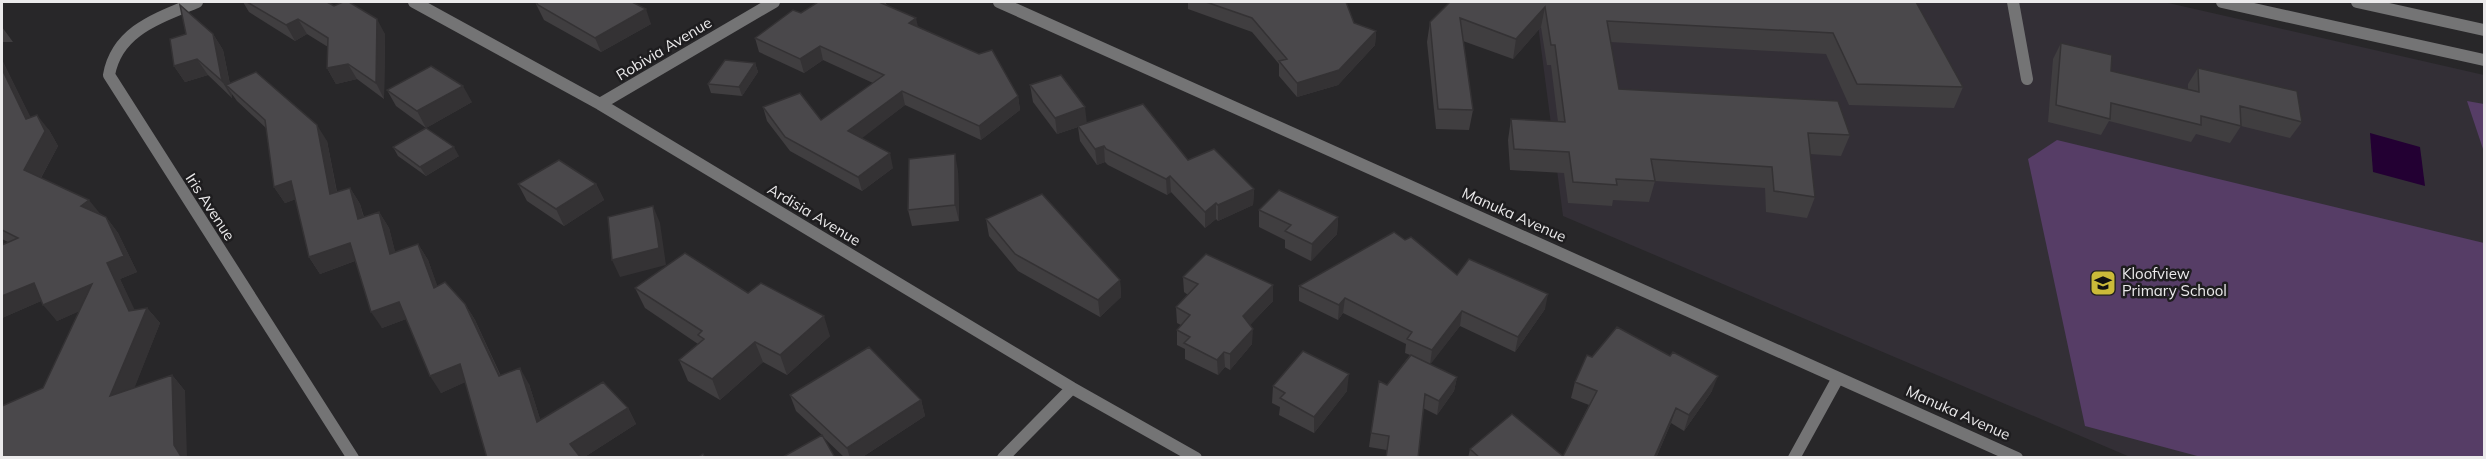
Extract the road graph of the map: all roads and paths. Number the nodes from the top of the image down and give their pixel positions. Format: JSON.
{"nodes":[{"id":1,"x":197,"y":2,"type":"edge"},
{"id":2,"x":414,"y":2,"type":"edge"},
{"id":3,"x":774,"y":2,"type":"edge"},
{"id":4,"x":999,"y":2,"type":"edge"},
{"id":5,"x":2013,"y":2,"type":"edge"},
{"id":6,"x":2222,"y":2,"type":"edge"},
{"id":7,"x":2357,"y":2,"type":"edge"},
{"id":8,"x":1019,"y":5,"type":"edge"},
{"id":9,"x":2484,"y":30,"type":"edge"},
{"id":10,"x":2484,"y":60,"type":"edge"},
{"id":11,"x":2027,"y":79,"type":"dead end"},
{"id":12,"x":600,"y":104,"type":"junction"},
{"id":13,"x":1838,"y":378,"type":"junction"},
{"id":14,"x":1072,"y":388,"type":"junction"},
{"id":15,"x":353,"y":458,"type":"edge"},
{"id":16,"x":1003,"y":458,"type":"edge"},
{"id":17,"x":1196,"y":458,"type":"edge"},
{"id":18,"x":1794,"y":458,"type":"edge"},
{"id":19,"x":2017,"y":458,"type":"edge"}],
"edges":[{"from":1,"to":15,"type":"street","name":"Iris Avenue"},
{"from":2,"to":12,"type":"street","name":"Ardisia Avenue"},
{"from":3,"to":12,"type":"street","name":"Robivia Avenue"},
{"from":4,"to":8,"type":"street","name":"Manuka Avenue"},
{"from":5,"to":11,"type":"street"},
{"from":6,"to":10,"type":"street"},
{"from":7,"to":9,"type":"street"},
{"from":8,"to":13,"type":"street","name":"Manuka Avenue"},
{"from":12,"to":14,"type":"street","name":"Ardisia Avenue"},
{"from":13,"to":18,"type":"street"},
{"from":13,"to":19,"type":"street","name":"Manuka Avenue"},
{"from":14,"to":16,"type":"street"},
{"from":14,"to":17,"type":"street","name":"Ardisia Avenue"}]}
